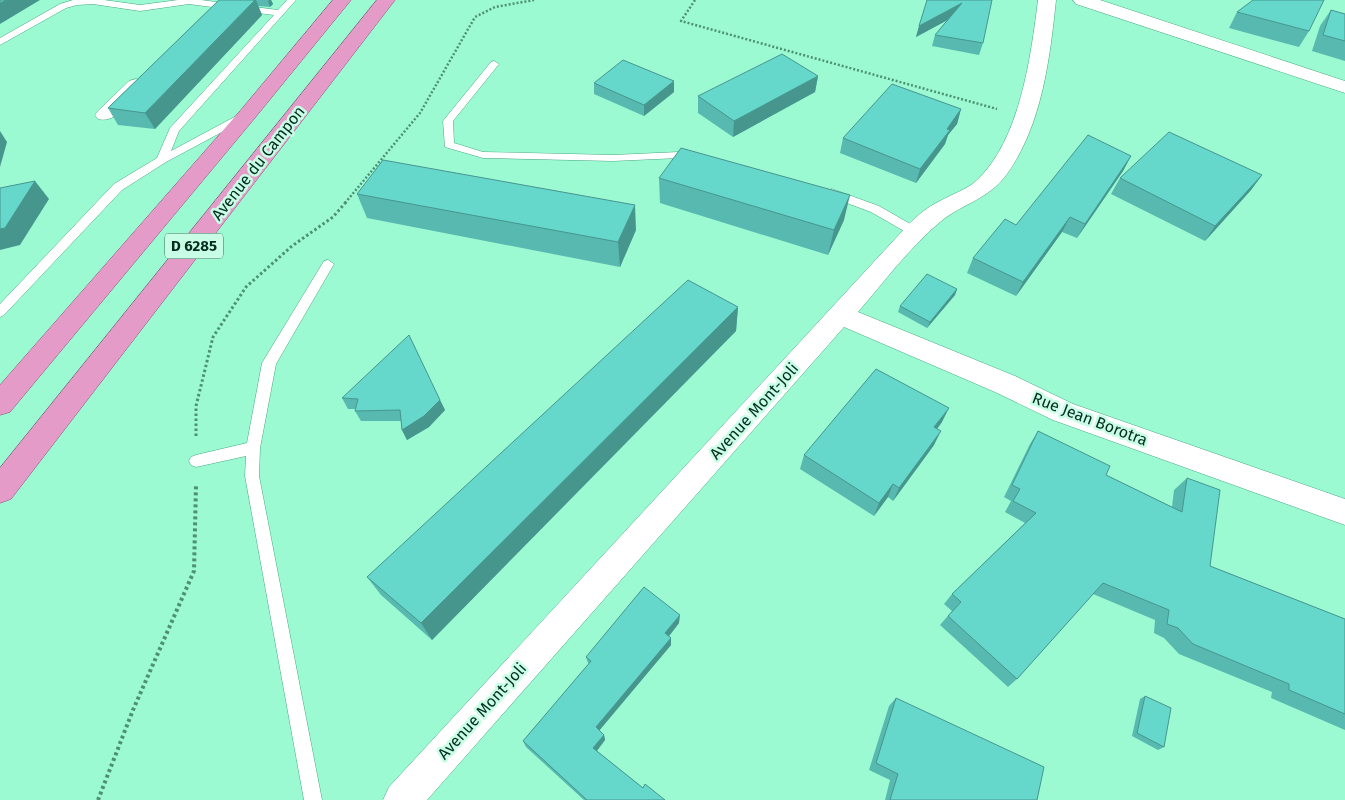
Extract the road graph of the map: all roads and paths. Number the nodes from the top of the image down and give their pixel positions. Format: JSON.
{"nodes":[{"id":1,"x":292,"y":0,"type":"edge"},
{"id":2,"x":342,"y":0,"type":"edge"},
{"id":3,"x":386,"y":0,"type":"edge"},
{"id":4,"x":695,"y":0,"type":"edge"},
{"id":5,"x":1047,"y":0,"type":"edge"},
{"id":6,"x":1082,"y":0,"type":"edge"},
{"id":7,"x":94,"y":1,"type":"edge"},
{"id":8,"x":220,"y":2,"type":"edge"},
{"id":9,"x":279,"y":13,"type":"junction"},
{"id":10,"x":202,"y":24,"type":"edge"},
{"id":11,"x":0,"y":42,"type":"edge"},
{"id":12,"x":494,"y":64,"type":"dead end"},
{"id":13,"x":146,"y":76,"type":"edge"},
{"id":14,"x":1345,"y":87,"type":"edge"},
{"id":15,"x":105,"y":115,"type":"dead end"},
{"id":16,"x":247,"y":115,"type":"junction"},
{"id":17,"x":1021,"y":123,"type":"junction"},
{"id":18,"x":162,"y":160,"type":"junction"},
{"id":19,"x":707,"y":161,"type":"edge"},
{"id":20,"x":826,"y":191,"type":"edge"},
{"id":21,"x":915,"y":232,"type":"junction"},
{"id":22,"x":328,"y":264,"type":"dead end"},
{"id":23,"x":0,"y":312,"type":"edge"},
{"id":24,"x":840,"y":315,"type":"junction"},
{"id":25,"x":0,"y":404,"type":"edge"},
{"id":26,"x":253,"y":448,"type":"junction"},
{"id":27,"x":196,"y":461,"type":"dead end"},
{"id":28,"x":0,"y":490,"type":"edge"},
{"id":29,"x":1345,"y":512,"type":"edge"},
{"id":30,"x":314,"y":800,"type":"edge"},
{"id":31,"x":402,"y":800,"type":"edge"}],
"edges":[{"from":1,"to":9,"type":"lane"},
{"from":2,"to":16,"type":"main road","number":"D 6285"},
{"from":3,"to":28,"type":"main road","name":"Avenue du Campon","number":"D 6285"},
{"from":4,"to":17,"type":"path"},
{"from":5,"to":17,"type":"street","name":"Avenue Mont-Joli"},
{"from":6,"to":14,"type":"street"},
{"from":7,"to":8,"type":"lane"},
{"from":7,"to":11,"type":"lane"},
{"from":8,"to":9,"type":"lane"},
{"from":8,"to":10,"type":"street"},
{"from":9,"to":18,"type":"lane"},
{"from":12,"to":19,"type":"lane"},
{"from":13,"to":15,"type":"street"},
{"from":16,"to":18,"type":"lane"},
{"from":16,"to":25,"type":"main road","number":"D 6285"},
{"from":17,"to":21,"type":"street","name":"Avenue Mont-Joli"},
{"from":18,"to":23,"type":"lane"},
{"from":20,"to":21,"type":"lane"},
{"from":21,"to":24,"type":"street","name":"Avenue Mont-Joli"},
{"from":22,"to":26,"type":"lane"},
{"from":24,"to":29,"type":"street","name":"Rue Jean Borotra"},
{"from":24,"to":31,"type":"street","name":"Avenue Mont-Joli"},
{"from":26,"to":27,"type":"lane"},
{"from":26,"to":30,"type":"lane"}]}
